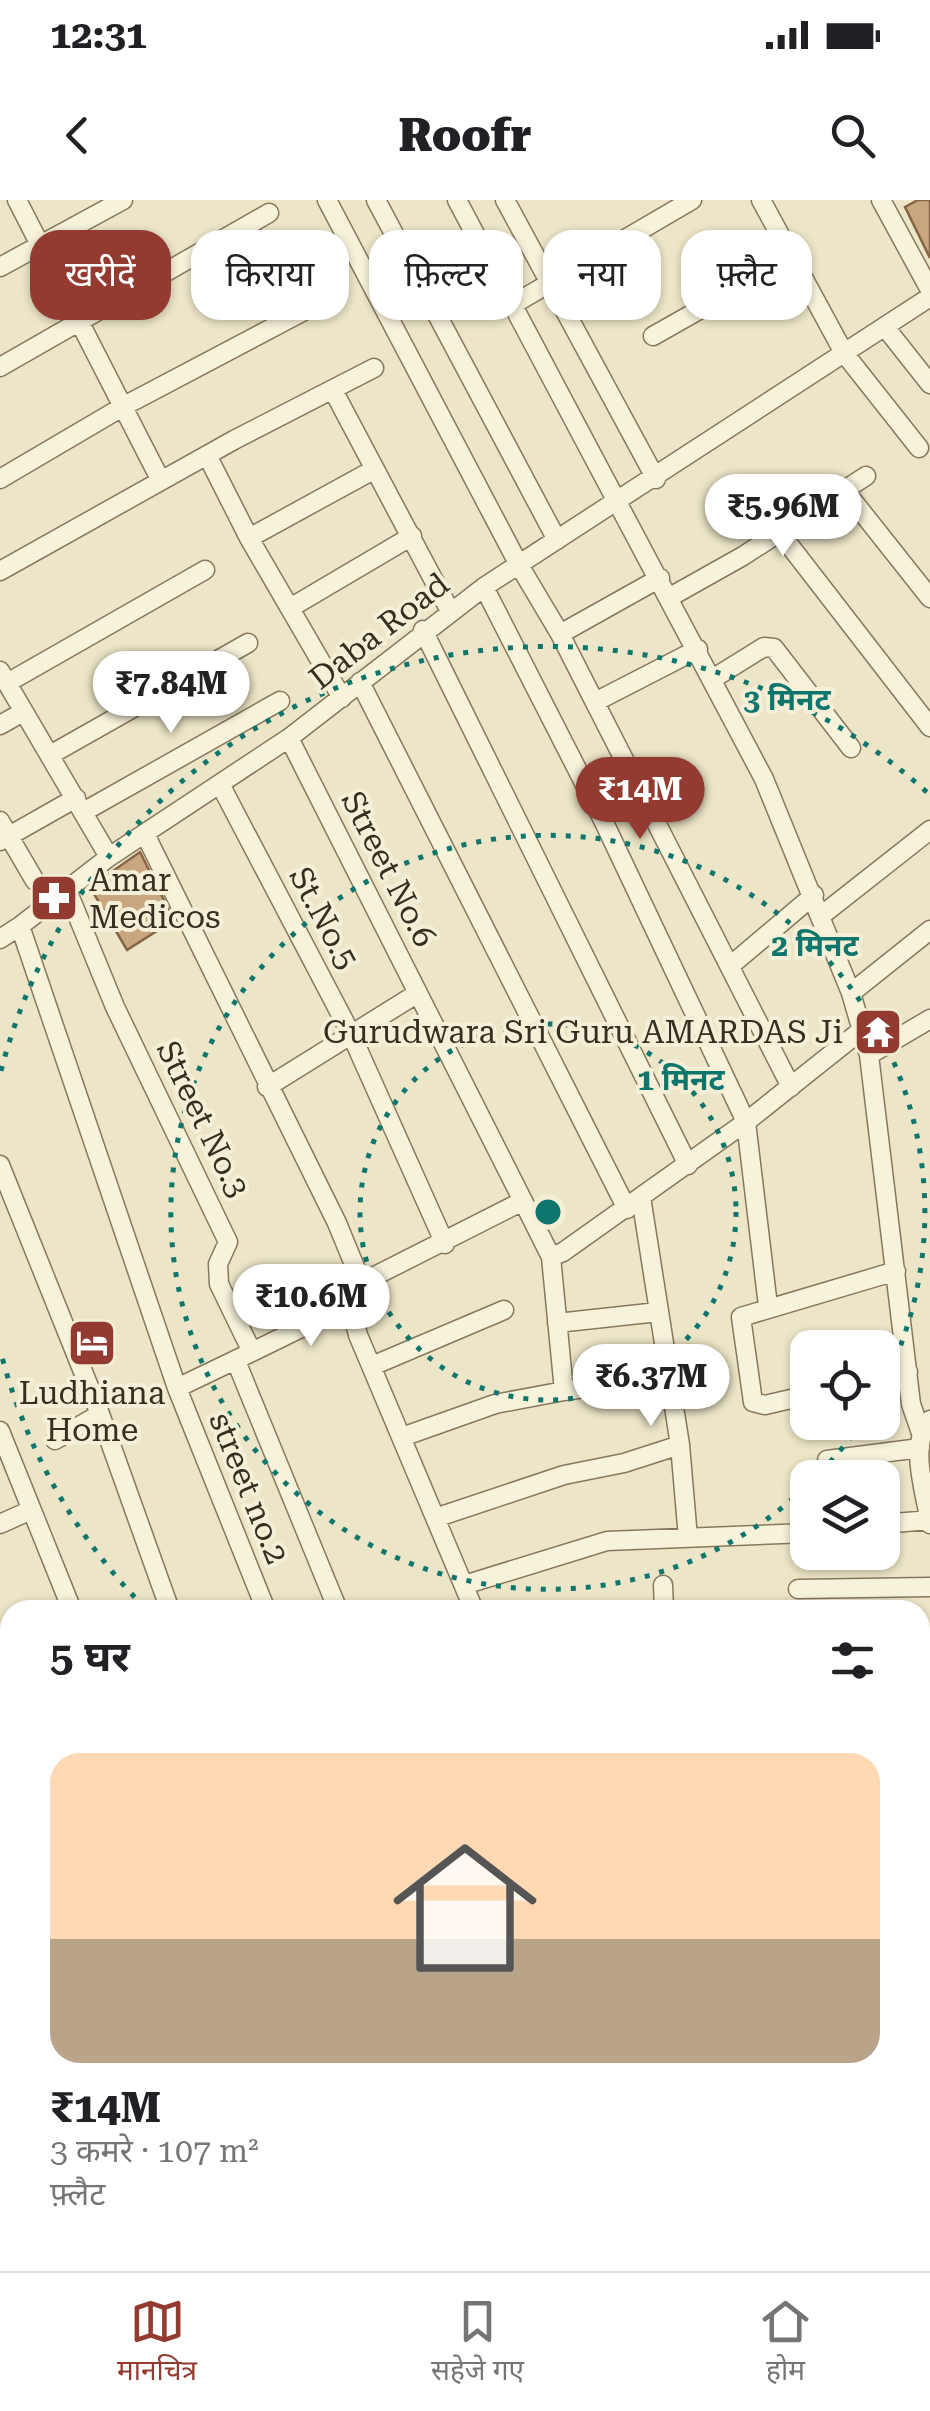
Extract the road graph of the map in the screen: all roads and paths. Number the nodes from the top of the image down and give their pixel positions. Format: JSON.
{"nodes":[{"id":1,"x":17,"y":200,"type":"edge"},
{"id":2,"x":123,"y":200,"type":"edge"},
{"id":3,"x":327,"y":200,"type":"edge"},
{"id":4,"x":376,"y":200,"type":"edge"},
{"id":5,"x":456,"y":200,"type":"edge"},
{"id":6,"x":505,"y":200,"type":"edge"},
{"id":7,"x":692,"y":200,"type":"edge"},
{"id":8,"x":761,"y":200,"type":"edge"},
{"id":9,"x":882,"y":200,"type":"edge"},
{"id":10,"x":269,"y":214,"type":"dead end"},
{"id":11,"x":34,"y":230,"type":"edge"},
{"id":12,"x":69,"y":230,"type":"edge"},
{"id":13,"x":472,"y":230,"type":"edge"},
{"id":14,"x":641,"y":230,"type":"edge"},
{"id":15,"x":777,"y":230,"type":"edge"},
{"id":16,"x":30,"y":252,"type":"edge"},
{"id":17,"x":0,"y":268,"type":"edge"},
{"id":18,"x":543,"y":274,"type":"edge"},
{"id":19,"x":930,"y":294,"type":"edge"},
{"id":20,"x":812,"y":296,"type":"edge"},
{"id":21,"x":287,"y":320,"type":"edge"},
{"id":22,"x":521,"y":320,"type":"edge"},
{"id":23,"x":568,"y":320,"type":"edge"},
{"id":24,"x":681,"y":320,"type":"edge"},
{"id":25,"x":81,"y":322,"type":"junction"},
{"id":26,"x":885,"y":326,"type":"junction"},
{"id":27,"x":653,"y":336,"type":"dead end"},
{"id":28,"x":844,"y":353,"type":"junction"},
{"id":29,"x":0,"y":367,"type":"edge"},
{"id":30,"x":374,"y":368,"type":"dead end"},
{"id":31,"x":930,"y":384,"type":"edge"},
{"id":32,"x":334,"y":392,"type":"junction"},
{"id":33,"x":124,"y":406,"type":"junction"},
{"id":34,"x":919,"y":448,"type":"dead end"},
{"id":35,"x":207,"y":455,"type":"junction"},
{"id":36,"x":376,"y":469,"type":"junction"},
{"id":37,"x":866,"y":476,"type":"dead end"},
{"id":38,"x":0,"y":479,"type":"edge"},
{"id":39,"x":656,"y":479,"type":"junction"},
{"id":40,"x":161,"y":481,"type":"junction"},
{"id":41,"x":846,"y":492,"type":"junction"},
{"id":42,"x":619,"y":502,"type":"junction"},
{"id":43,"x":780,"y":533,"type":"junction"},
{"id":44,"x":412,"y":536,"type":"junction"},
{"id":45,"x":248,"y":538,"type":"junction"},
{"id":46,"x":557,"y":540,"type":"junction"},
{"id":47,"x":519,"y":564,"type":"junction"},
{"id":48,"x":205,"y":570,"type":"dead end"},
{"id":49,"x":0,"y":571,"type":"edge"},
{"id":50,"x":660,"y":578,"type":"junction"},
{"id":51,"x":484,"y":588,"type":"junction"},
{"id":52,"x":670,"y":596,"type":"junction"},
{"id":53,"x":930,"y":598,"type":"edge"},
{"id":54,"x":290,"y":608,"type":"junction"},
{"id":55,"x":450,"y":612,"type":"junction"},
{"id":56,"x":423,"y":630,"type":"junction"},
{"id":57,"x":560,"y":634,"type":"junction"},
{"id":58,"x":248,"y":643,"type":"dead end"},
{"id":59,"x":698,"y":649,"type":"junction"},
{"id":60,"x":4,"y":677,"type":"edge"},
{"id":61,"x":714,"y":678,"type":"junction"},
{"id":62,"x":360,"y":682,"type":"junction"},
{"id":63,"x":342,"y":698,"type":"junction"},
{"id":64,"x":280,"y":701,"type":"dead end"},
{"id":65,"x":596,"y":702,"type":"junction"},
{"id":66,"x":23,"y":712,"type":"junction"},
{"id":67,"x":0,"y":725,"type":"edge"},
{"id":68,"x":930,"y":726,"type":"edge"},
{"id":69,"x":289,"y":738,"type":"junction"},
{"id":70,"x":851,"y":748,"type":"dead end"},
{"id":71,"x":50,"y":754,"type":"junction"},
{"id":72,"x":221,"y":786,"type":"junction"},
{"id":73,"x":643,"y":796,"type":"junction"},
{"id":74,"x":81,"y":805,"type":"junction"},
{"id":75,"x":602,"y":818,"type":"junction"},
{"id":76,"x":930,"y":830,"type":"edge"},
{"id":77,"x":3,"y":832,"type":"edge"},
{"id":78,"x":145,"y":834,"type":"junction"},
{"id":79,"x":110,"y":857,"type":"junction"},
{"id":80,"x":35,"y":881,"type":"dead end"},
{"id":81,"x":66,"y":890,"type":"junction"},
{"id":82,"x":814,"y":896,"type":"junction"},
{"id":83,"x":822,"y":915,"type":"junction"},
{"id":84,"x":20,"y":926,"type":"junction"},
{"id":85,"x":930,"y":930,"type":"edge"},
{"id":86,"x":0,"y":938,"type":"edge"},
{"id":87,"x":730,"y":966,"type":"junction"},
{"id":88,"x":418,"y":993,"type":"junction"},
{"id":89,"x":851,"y":993,"type":"junction"},
{"id":90,"x":930,"y":1019,"type":"edge"},
{"id":91,"x":863,"y":1030,"type":"junction"},
{"id":92,"x":351,"y":1034,"type":"junction"},
{"id":93,"x":869,"y":1055,"type":"junction"},
{"id":94,"x":268,"y":1087,"type":"junction"},
{"id":95,"x":791,"y":1087,"type":"junction"},
{"id":96,"x":746,"y":1122,"type":"junction"},
{"id":97,"x":0,"y":1165,"type":"edge"},
{"id":98,"x":688,"y":1165,"type":"junction"},
{"id":99,"x":523,"y":1201,"type":"junction"},
{"id":100,"x":634,"y":1203,"type":"junction"},
{"id":101,"x":445,"y":1244,"type":"junction"},
{"id":102,"x":551,"y":1257,"type":"junction"},
{"id":103,"x":896,"y":1271,"type":"junction"},
{"id":104,"x":360,"y":1284,"type":"junction"},
{"id":105,"x":350,"y":1304,"type":"junction"},
{"id":106,"x":768,"y":1306,"type":"junction"},
{"id":107,"x":504,"y":1310,"type":"dead end"},
{"id":108,"x":658,"y":1312,"type":"junction"},
{"id":109,"x":558,"y":1323,"type":"junction"},
{"id":110,"x":244,"y":1356,"type":"junction"},
{"id":111,"x":372,"y":1366,"type":"junction"},
{"id":112,"x":908,"y":1372,"type":"junction"},
{"id":113,"x":900,"y":1374,"type":"edge"},
{"id":114,"x":177,"y":1388,"type":"junction"},
{"id":115,"x":672,"y":1388,"type":"junction"},
{"id":116,"x":564,"y":1391,"type":"junction"},
{"id":117,"x":790,"y":1399,"type":"edge"},
{"id":118,"x":100,"y":1414,"type":"junction"},
{"id":119,"x":0,"y":1430,"type":"edge"},
{"id":120,"x":924,"y":1434,"type":"edge"},
{"id":121,"x":402,"y":1437,"type":"junction"},
{"id":122,"x":55,"y":1440,"type":"dead end"},
{"id":123,"x":680,"y":1444,"type":"junction"},
{"id":124,"x":827,"y":1460,"type":"dead end"},
{"id":125,"x":31,"y":1510,"type":"junction"},
{"id":126,"x":435,"y":1518,"type":"junction"},
{"id":127,"x":930,"y":1521,"type":"edge"},
{"id":128,"x":900,"y":1523,"type":"edge"},
{"id":129,"x":0,"y":1524,"type":"edge"},
{"id":130,"x":790,"y":1534,"type":"edge"},
{"id":131,"x":688,"y":1538,"type":"junction"},
{"id":132,"x":464,"y":1585,"type":"junction"},
{"id":133,"x":663,"y":1585,"type":"dead end"},
{"id":134,"x":930,"y":1587,"type":"edge"},
{"id":135,"x":798,"y":1589,"type":"dead end"},
{"id":136,"x":68,"y":1600,"type":"edge"},
{"id":137,"x":166,"y":1600,"type":"edge"},
{"id":138,"x":262,"y":1600,"type":"edge"},
{"id":139,"x":334,"y":1600,"type":"edge"},
{"id":140,"x":470,"y":1600,"type":"edge"},
{"id":141,"x":664,"y":1600,"type":"edge"}],
"edges":[{"from":1,"to":11,"type":"street"},
{"from":2,"to":12,"type":"street"},
{"from":3,"to":47,"type":"street"},
{"from":4,"to":46,"type":"street"},
{"from":5,"to":13,"type":"street"},
{"from":6,"to":18,"type":"street"},
{"from":7,"to":14,"type":"street"},
{"from":8,"to":15,"type":"street"},
{"from":9,"to":19,"type":"street"},
{"from":10,"to":25,"type":"street"},
{"from":16,"to":17,"type":"street"},
{"from":19,"to":26,"type":"street","name":"Daba Road"},
{"from":20,"to":28,"type":"street"},
{"from":21,"to":33,"type":"street"},
{"from":22,"to":42,"type":"street"},
{"from":23,"to":39,"type":"street"},
{"from":24,"to":27,"type":"street"},
{"from":25,"to":29,"type":"street"},
{"from":25,"to":33,"type":"street"},
{"from":26,"to":28,"type":"street","name":"Daba Road"},
{"from":26,"to":31,"type":"street"},
{"from":28,"to":34,"type":"street"},
{"from":28,"to":39,"type":"street","name":"Daba Road"},
{"from":30,"to":32,"type":"street"},
{"from":32,"to":35,"type":"street"},
{"from":32,"to":36,"type":"street"},
{"from":33,"to":38,"type":"street"},
{"from":33,"to":40,"type":"street"},
{"from":35,"to":40,"type":"street"},
{"from":35,"to":45,"type":"street"},
{"from":36,"to":44,"type":"street"},
{"from":36,"to":45,"type":"street"},
{"from":37,"to":41,"type":"street"},
{"from":39,"to":42,"type":"street","name":"Daba Road"},
{"from":40,"to":49,"type":"street"},
{"from":41,"to":43,"type":"street"},
{"from":41,"to":53,"type":"street"},
{"from":42,"to":46,"type":"street","name":"Daba Road"},
{"from":42,"to":50,"type":"street"},
{"from":43,"to":52,"type":"street"},
{"from":43,"to":68,"type":"street"},
{"from":44,"to":54,"type":"street"},
{"from":44,"to":55,"type":"street"},
{"from":45,"to":54,"type":"street"},
{"from":46,"to":47,"type":"street","name":"Daba Road"},
{"from":47,"to":51,"type":"street","name":"Daba Road"},
{"from":47,"to":57,"type":"street"},
{"from":48,"to":60,"type":"street"},
{"from":50,"to":52,"type":"street"},
{"from":50,"to":57,"type":"street"},
{"from":51,"to":55,"type":"street","name":"Daba Road"},
{"from":51,"to":75,"type":"street"},
{"from":52,"to":59,"type":"street"},
{"from":54,"to":63,"type":"street"},
{"from":55,"to":56,"type":"street","name":"Daba Road"},
{"from":56,"to":62,"type":"street","name":"Daba Road"},
{"from":56,"to":98,"type":"street"},
{"from":57,"to":65,"type":"street"},
{"from":58,"to":71,"type":"street"},
{"from":59,"to":61,"type":"street"},
{"from":59,"to":65,"type":"street"},
{"from":60,"to":66,"type":"street"},
{"from":61,"to":70,"type":"street"},
{"from":61,"to":82,"type":"street"},
{"from":62,"to":63,"type":"street","name":"Daba Road"},
{"from":62,"to":100,"type":"street"},
{"from":63,"to":69,"type":"street","name":"Daba Road"},
{"from":64,"to":74,"type":"street"},
{"from":65,"to":73,"type":"street"},
{"from":66,"to":67,"type":"street"},
{"from":66,"to":71,"type":"street"},
{"from":69,"to":72,"type":"street","name":"Daba Road"},
{"from":69,"to":88,"type":"street","name":"Street No.6"},
{"from":71,"to":74,"type":"street"},
{"from":72,"to":78,"type":"street","name":"Daba Road"},
{"from":72,"to":92,"type":"street","name":"St.No.5"},
{"from":73,"to":75,"type":"street"},
{"from":73,"to":87,"type":"street"},
{"from":74,"to":77,"type":"street"},
{"from":74,"to":79,"type":"street"},
{"from":75,"to":96,"type":"street"},
{"from":76,"to":83,"type":"street"},
{"from":77,"to":80,"type":"street"},
{"from":78,"to":79,"type":"street","name":"Daba Road"},
{"from":78,"to":94,"type":"street"},
{"from":79,"to":81,"type":"street","name":"Daba Road"},
{"from":81,"to":84,"type":"street","name":"Daba Road"},
{"from":81,"to":110,"type":"street","name":"Street No.3"},
{"from":82,"to":83,"type":"street"},
{"from":82,"to":87,"type":"street"},
{"from":83,"to":89,"type":"street"},
{"from":84,"to":86,"type":"street","name":"Daba Road"},
{"from":84,"to":114,"type":"street","name":"street no.2"},
{"from":85,"to":89,"type":"street"},
{"from":87,"to":95,"type":"street"},
{"from":88,"to":92,"type":"street"},
{"from":88,"to":99,"type":"street","name":"Street No.6"},
{"from":89,"to":91,"type":"street"},
{"from":90,"to":93,"type":"street"},
{"from":91,"to":93,"type":"street"},
{"from":91,"to":95,"type":"street"},
{"from":92,"to":94,"type":"street"},
{"from":92,"to":101,"type":"street","name":"St.No.5"},
{"from":93,"to":103,"type":"street"},
{"from":94,"to":104,"type":"street"},
{"from":95,"to":96,"type":"street"},
{"from":96,"to":98,"type":"street"},
{"from":96,"to":106,"type":"street"},
{"from":97,"to":118,"type":"street"},
{"from":98,"to":100,"type":"street"},
{"from":99,"to":101,"type":"street"},
{"from":99,"to":102,"type":"street","name":"Street No.6"},
{"from":100,"to":102,"type":"street"},
{"from":100,"to":108,"type":"street"},
{"from":101,"to":104,"type":"street"},
{"from":102,"to":109,"type":"street"},
{"from":103,"to":106,"type":"street"},
{"from":103,"to":112,"type":"street"},
{"from":104,"to":105,"type":"street"},
{"from":105,"to":110,"type":"street"},
{"from":105,"to":111,"type":"street"},
{"from":106,"to":117,"type":"street"},
{"from":107,"to":111,"type":"street"},
{"from":108,"to":109,"type":"street"},
{"from":108,"to":115,"type":"street"},
{"from":109,"to":116,"type":"street"},
{"from":110,"to":114,"type":"street"},
{"from":110,"to":139,"type":"street","name":"Street No.3"},
{"from":111,"to":121,"type":"street"},
{"from":112,"to":113,"type":"street"},
{"from":112,"to":120,"type":"street"},
{"from":114,"to":138,"type":"street","name":"street no.2"},
{"from":115,"to":116,"type":"street"},
{"from":115,"to":123,"type":"street"},
{"from":116,"to":121,"type":"street"},
{"from":118,"to":122,"type":"street"},
{"from":118,"to":137,"type":"street"},
{"from":119,"to":125,"type":"street"},
{"from":120,"to":124,"type":"street"},
{"from":120,"to":127,"type":"street"},
{"from":121,"to":126,"type":"street"},
{"from":123,"to":126,"type":"street"},
{"from":123,"to":131,"type":"street"},
{"from":125,"to":129,"type":"street"},
{"from":125,"to":136,"type":"street"},
{"from":126,"to":132,"type":"street"},
{"from":127,"to":128,"type":"street"},
{"from":130,"to":131,"type":"street"},
{"from":131,"to":132,"type":"street"},
{"from":132,"to":140,"type":"street"},
{"from":133,"to":141,"type":"street"},
{"from":134,"to":135,"type":"street"}]}
